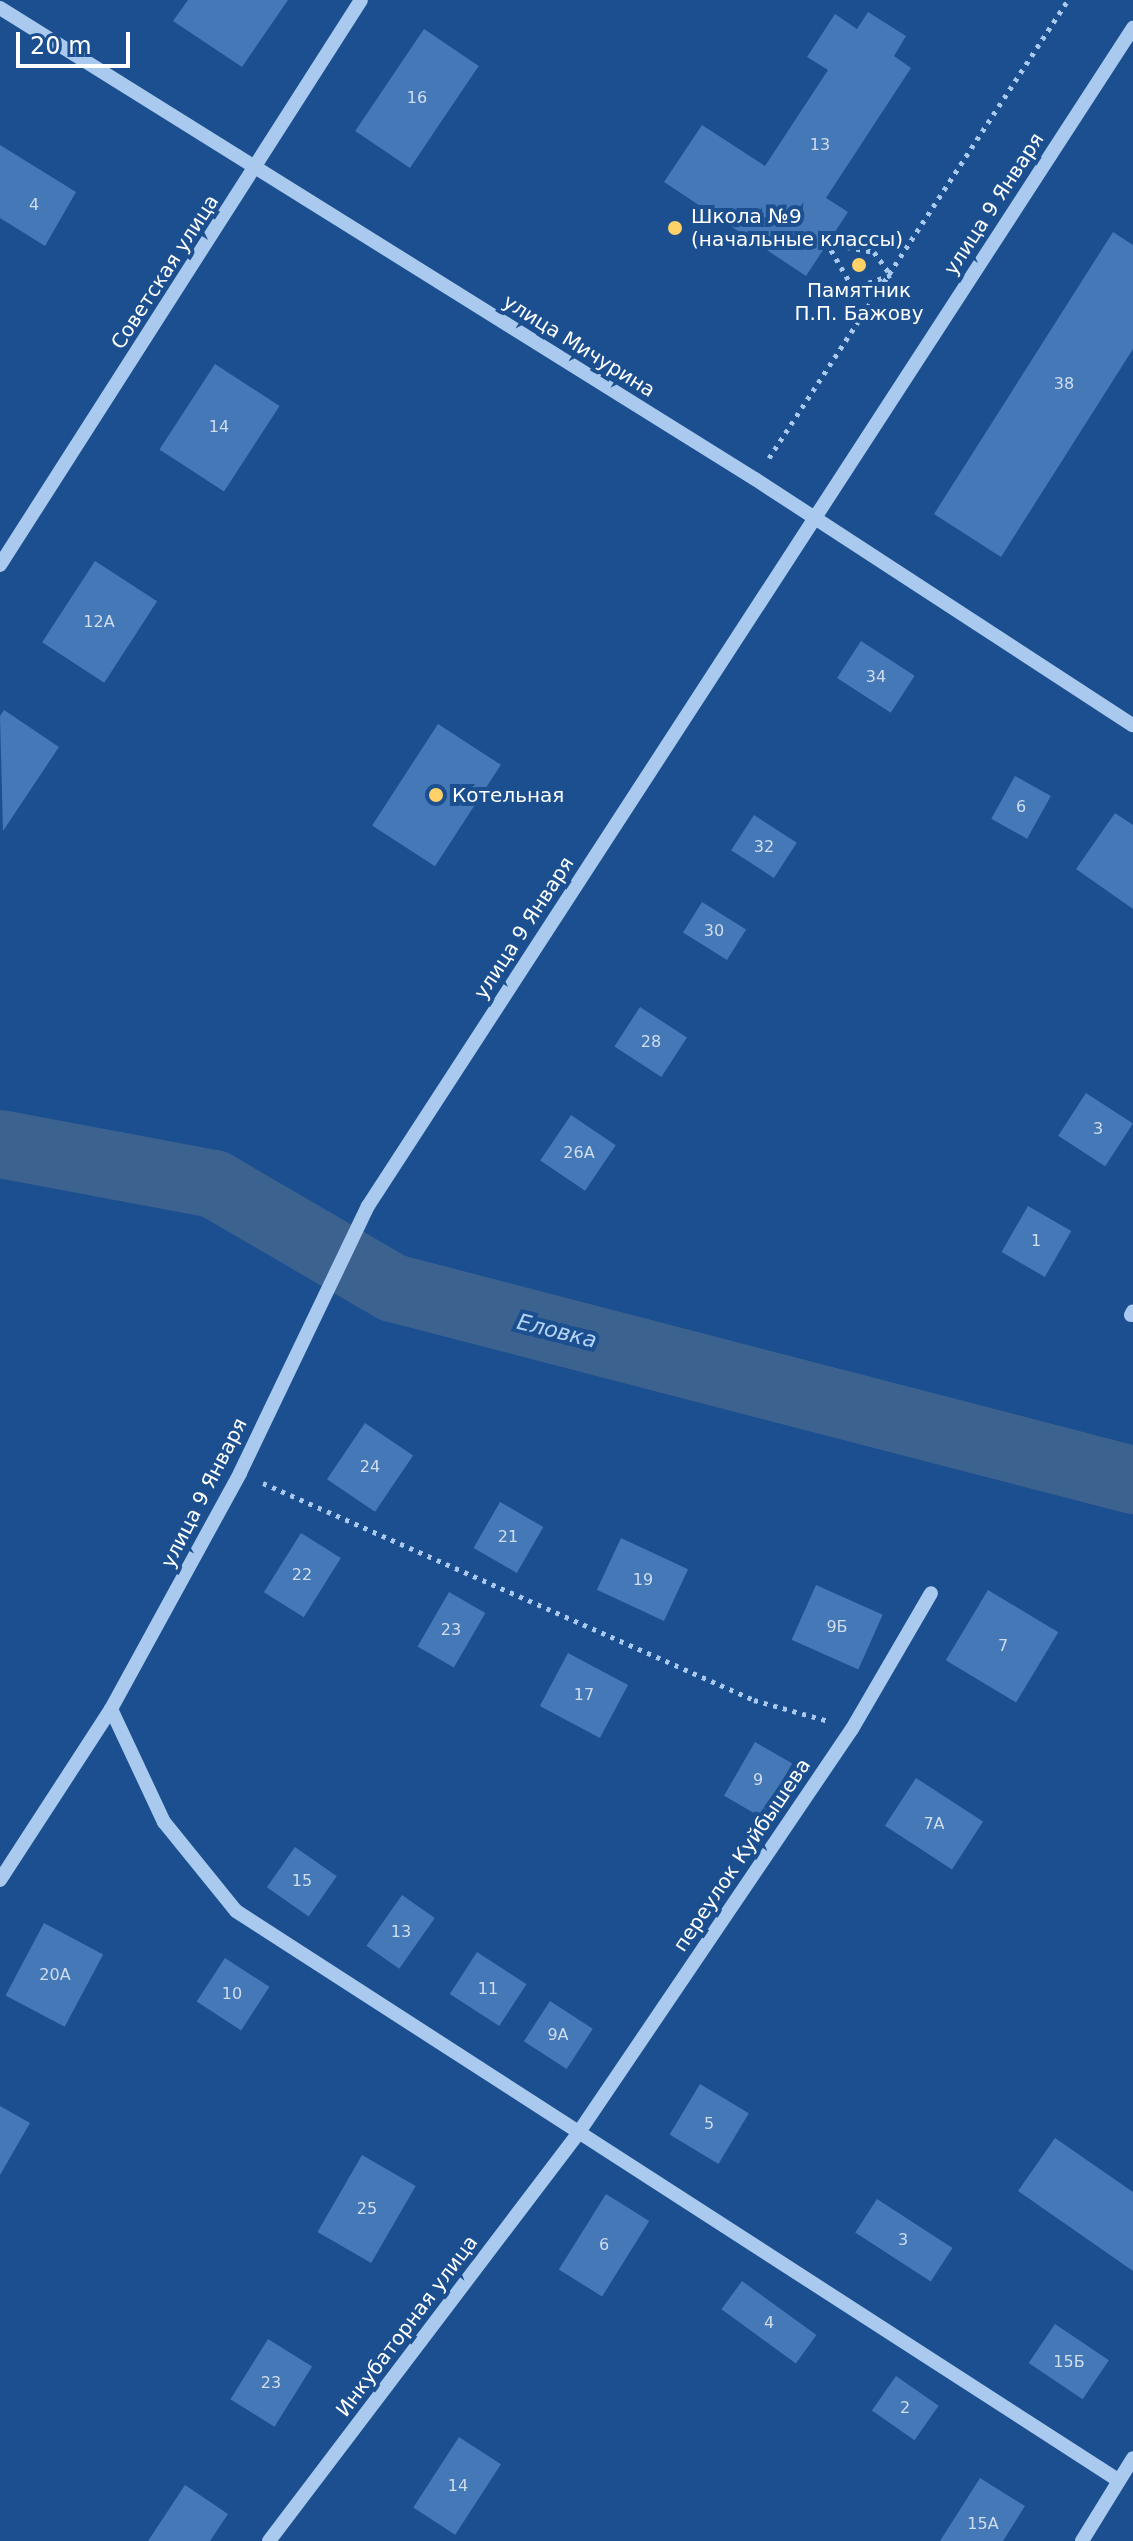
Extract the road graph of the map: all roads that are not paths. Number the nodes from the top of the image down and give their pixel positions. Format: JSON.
{"nodes":[{"id":1,"x":361,"y":0,"type":"edge"},
{"id":2,"x":0,"y":8,"type":"edge"},
{"id":3,"x":1133,"y":28,"type":"edge"},
{"id":4,"x":254,"y":170,"type":"junction"},
{"id":5,"x":813,"y":518,"type":"junction"},
{"id":6,"x":0,"y":565,"type":"edge"},
{"id":7,"x":1133,"y":725,"type":"edge"},
{"id":8,"x":931,"y":1593,"type":"dead end"},
{"id":9,"x":111,"y":1709,"type":"junction"},
{"id":10,"x":0,"y":1880,"type":"edge"},
{"id":11,"x":577,"y":2135,"type":"junction"},
{"id":12,"x":1133,"y":2458,"type":"edge"},
{"id":13,"x":1118,"y":2480,"type":"junction"},
{"id":14,"x":269,"y":2541,"type":"edge"},
{"id":15,"x":1082,"y":2541,"type":"edge"}],
"edges":[{"from":1,"to":4,"type":"street","name":"Советская улица"},
{"from":2,"to":4,"type":"street","name":"улица Мичурина"},
{"from":3,"to":5,"type":"street","name":"улица 9 Января"},
{"from":4,"to":5,"type":"street","name":"улица Мичурина"},
{"from":4,"to":6,"type":"street","name":"Советская улица"},
{"from":5,"to":7,"type":"street","name":"улица Мичурина"},
{"from":5,"to":9,"type":"street","name":"улица 9 Января"},
{"from":8,"to":11,"type":"street","name":"переулок Куйбышева"},
{"from":9,"to":10,"type":"street","name":"улица 9 Января"},
{"from":9,"to":11,"type":"street"},
{"from":11,"to":13,"type":"street"},
{"from":11,"to":14,"type":"street","name":"Инкубаторная улица"},
{"from":12,"to":13,"type":"street"},
{"from":13,"to":15,"type":"street"}]}
